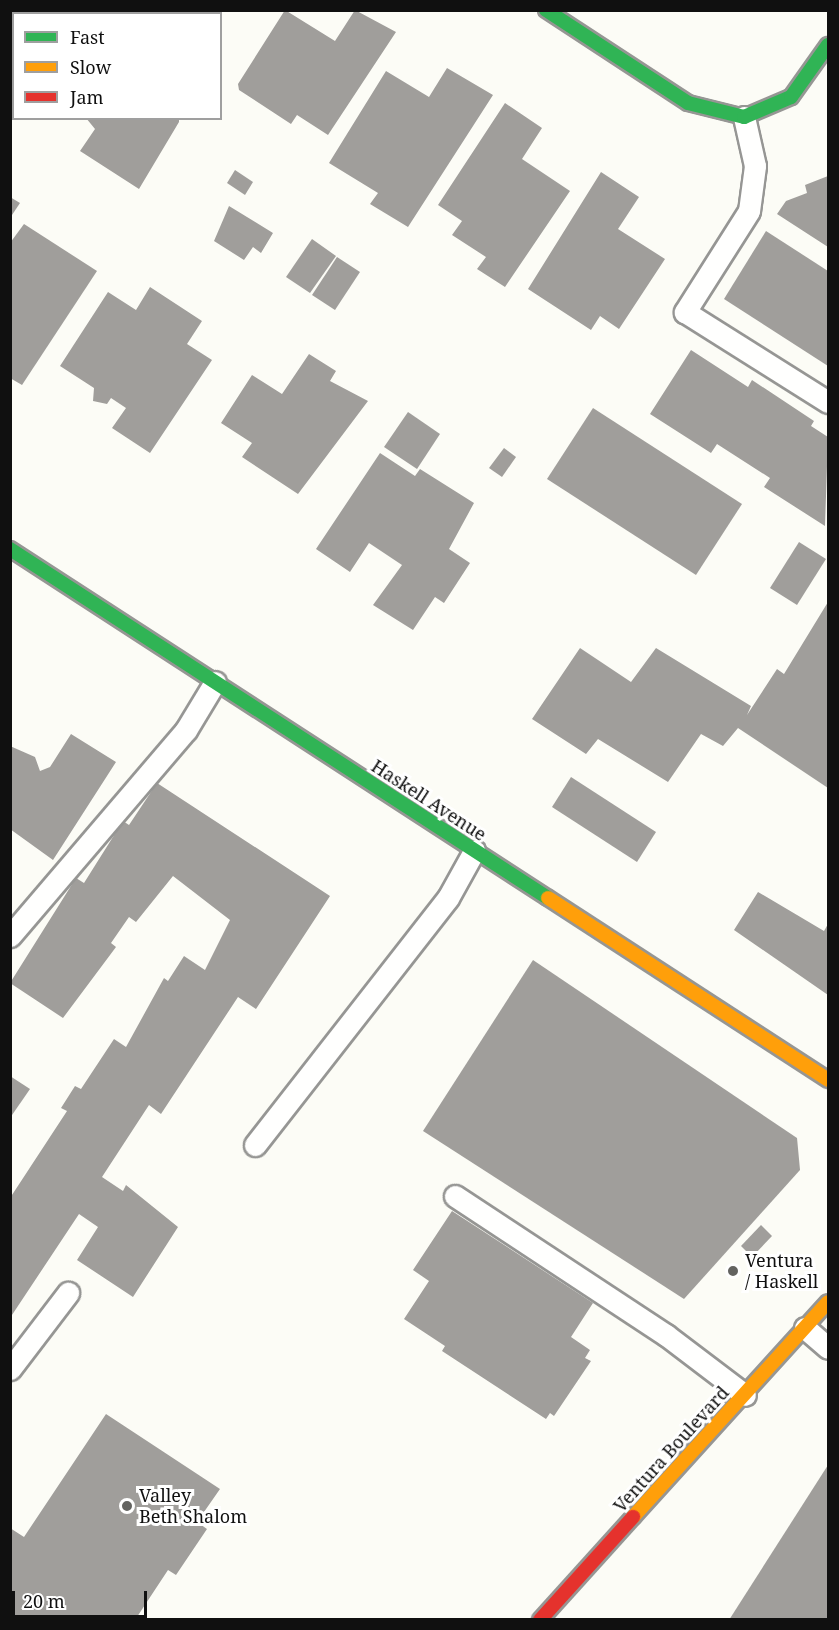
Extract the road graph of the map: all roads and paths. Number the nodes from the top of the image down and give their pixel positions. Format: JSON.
{"nodes":[{"id":1,"x":546,"y":10,"type":"edge"},
{"id":2,"x":828,"y":45,"type":"edge"},
{"id":3,"x":744,"y":117,"type":"junction"},
{"id":4,"x":828,"y":402,"type":"edge"},
{"id":5,"x":10,"y":549,"type":"edge"},
{"id":6,"x":215,"y":682,"type":"junction"},
{"id":7,"x":474,"y":851,"type":"junction"},
{"id":8,"x":10,"y":936,"type":"edge"},
{"id":9,"x":828,"y":1080,"type":"edge"},
{"id":10,"x":255,"y":1145,"type":"dead end"},
{"id":11,"x":455,"y":1196,"type":"dead end"},
{"id":12,"x":68,"y":1293,"type":"dead end"},
{"id":13,"x":828,"y":1302,"type":"edge"},
{"id":14,"x":805,"y":1328,"type":"junction"},
{"id":15,"x":828,"y":1348,"type":"edge"},
{"id":16,"x":10,"y":1369,"type":"edge"},
{"id":17,"x":745,"y":1395,"type":"junction"},
{"id":18,"x":540,"y":1620,"type":"edge"}],
"edges":[{"from":1,"to":3,"type":"street"},
{"from":2,"to":3,"type":"street"},
{"from":3,"to":4,"type":"lane"},
{"from":5,"to":6,"type":"street","name":"Haskell Avenue"},
{"from":6,"to":7,"type":"street","name":"Haskell Avenue"},
{"from":6,"to":8,"type":"lane"},
{"from":7,"to":9,"type":"street","name":"Haskell Avenue"},
{"from":7,"to":10,"type":"lane"},
{"from":11,"to":17,"type":"lane"},
{"from":12,"to":16,"type":"lane"},
{"from":13,"to":14,"type":"street","name":"Ventura Boulevard"},
{"from":14,"to":15,"type":"lane"},
{"from":14,"to":17,"type":"street","name":"Ventura Boulevard"},
{"from":17,"to":18,"type":"street","name":"Ventura Boulevard"}]}
